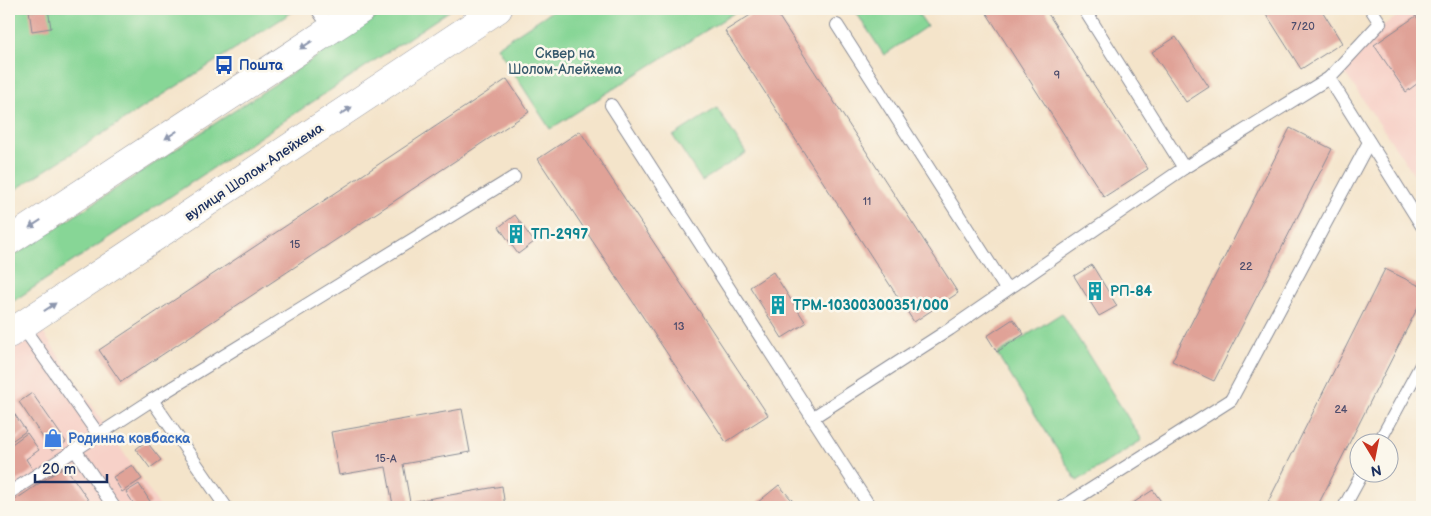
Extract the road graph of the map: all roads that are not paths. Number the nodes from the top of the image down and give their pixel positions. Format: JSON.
{"nodes":[{"id":1,"x":362,"y":9,"type":"edge"},
{"id":2,"x":498,"y":9,"type":"edge"},
{"id":3,"x":1084,"y":9,"type":"edge"},
{"id":4,"x":1371,"y":9,"type":"edge"},
{"id":5,"x":324,"y":19,"type":"edge"},
{"id":6,"x":837,"y":25,"type":"dead end"},
{"id":7,"x":1328,"y":78,"type":"junction"},
{"id":8,"x":611,"y":105,"type":"dead end"},
{"id":9,"x":1369,"y":142,"type":"junction"},
{"id":10,"x":1184,"y":168,"type":"junction"},
{"id":11,"x":514,"y":177,"type":"dead end"},
{"id":12,"x":1422,"y":226,"type":"edge"},
{"id":13,"x":9,"y":241,"type":"edge"},
{"id":14,"x":1006,"y":289,"type":"junction"},
{"id":15,"x":15,"y":330,"type":"edge"},
{"id":16,"x":1422,"y":363,"type":"edge"},
{"id":17,"x":152,"y":400,"type":"junction"},
{"id":18,"x":812,"y":418,"type":"junction"},
{"id":19,"x":98,"y":434,"type":"junction"},
{"id":20,"x":1383,"y":434,"type":"edge"},
{"id":21,"x":75,"y":450,"type":"junction"},
{"id":22,"x":1357,"y":484,"type":"edge"},
{"id":23,"x":9,"y":493,"type":"edge"},
{"id":24,"x":114,"y":507,"type":"edge"},
{"id":25,"x":226,"y":507,"type":"edge"},
{"id":26,"x":870,"y":507,"type":"edge"},
{"id":27,"x":1063,"y":507,"type":"edge"},
{"id":28,"x":1344,"y":507,"type":"edge"}],
"edges":[{"from":1,"to":5,"type":"street"},
{"from":15,"to":2,"type":"street","name":"вулиця Шолом-Алейхема","one_way":true},
{"from":3,"to":10,"type":"lane"},
{"from":4,"to":7,"type":"lane"},
{"from":5,"to":13,"type":"street","one_way":true},
{"from":6,"to":14,"type":"lane"},
{"from":7,"to":9,"type":"lane"},
{"from":7,"to":10,"type":"lane"},
{"from":8,"to":18,"type":"lane"},
{"from":9,"to":12,"type":"lane"},
{"from":9,"to":27,"type":"lane"},
{"from":10,"to":14,"type":"lane"},
{"from":11,"to":17,"type":"lane"},
{"from":14,"to":18,"type":"lane"},
{"from":15,"to":19,"type":"lane"},
{"from":16,"to":20,"type":"lane"},
{"from":17,"to":19,"type":"lane"},
{"from":17,"to":25,"type":"lane"},
{"from":18,"to":26,"type":"lane"},
{"from":19,"to":21,"type":"lane"},
{"from":21,"to":23,"type":"lane"},
{"from":21,"to":24,"type":"lane"},
{"from":22,"to":28,"type":"lane"}]}
